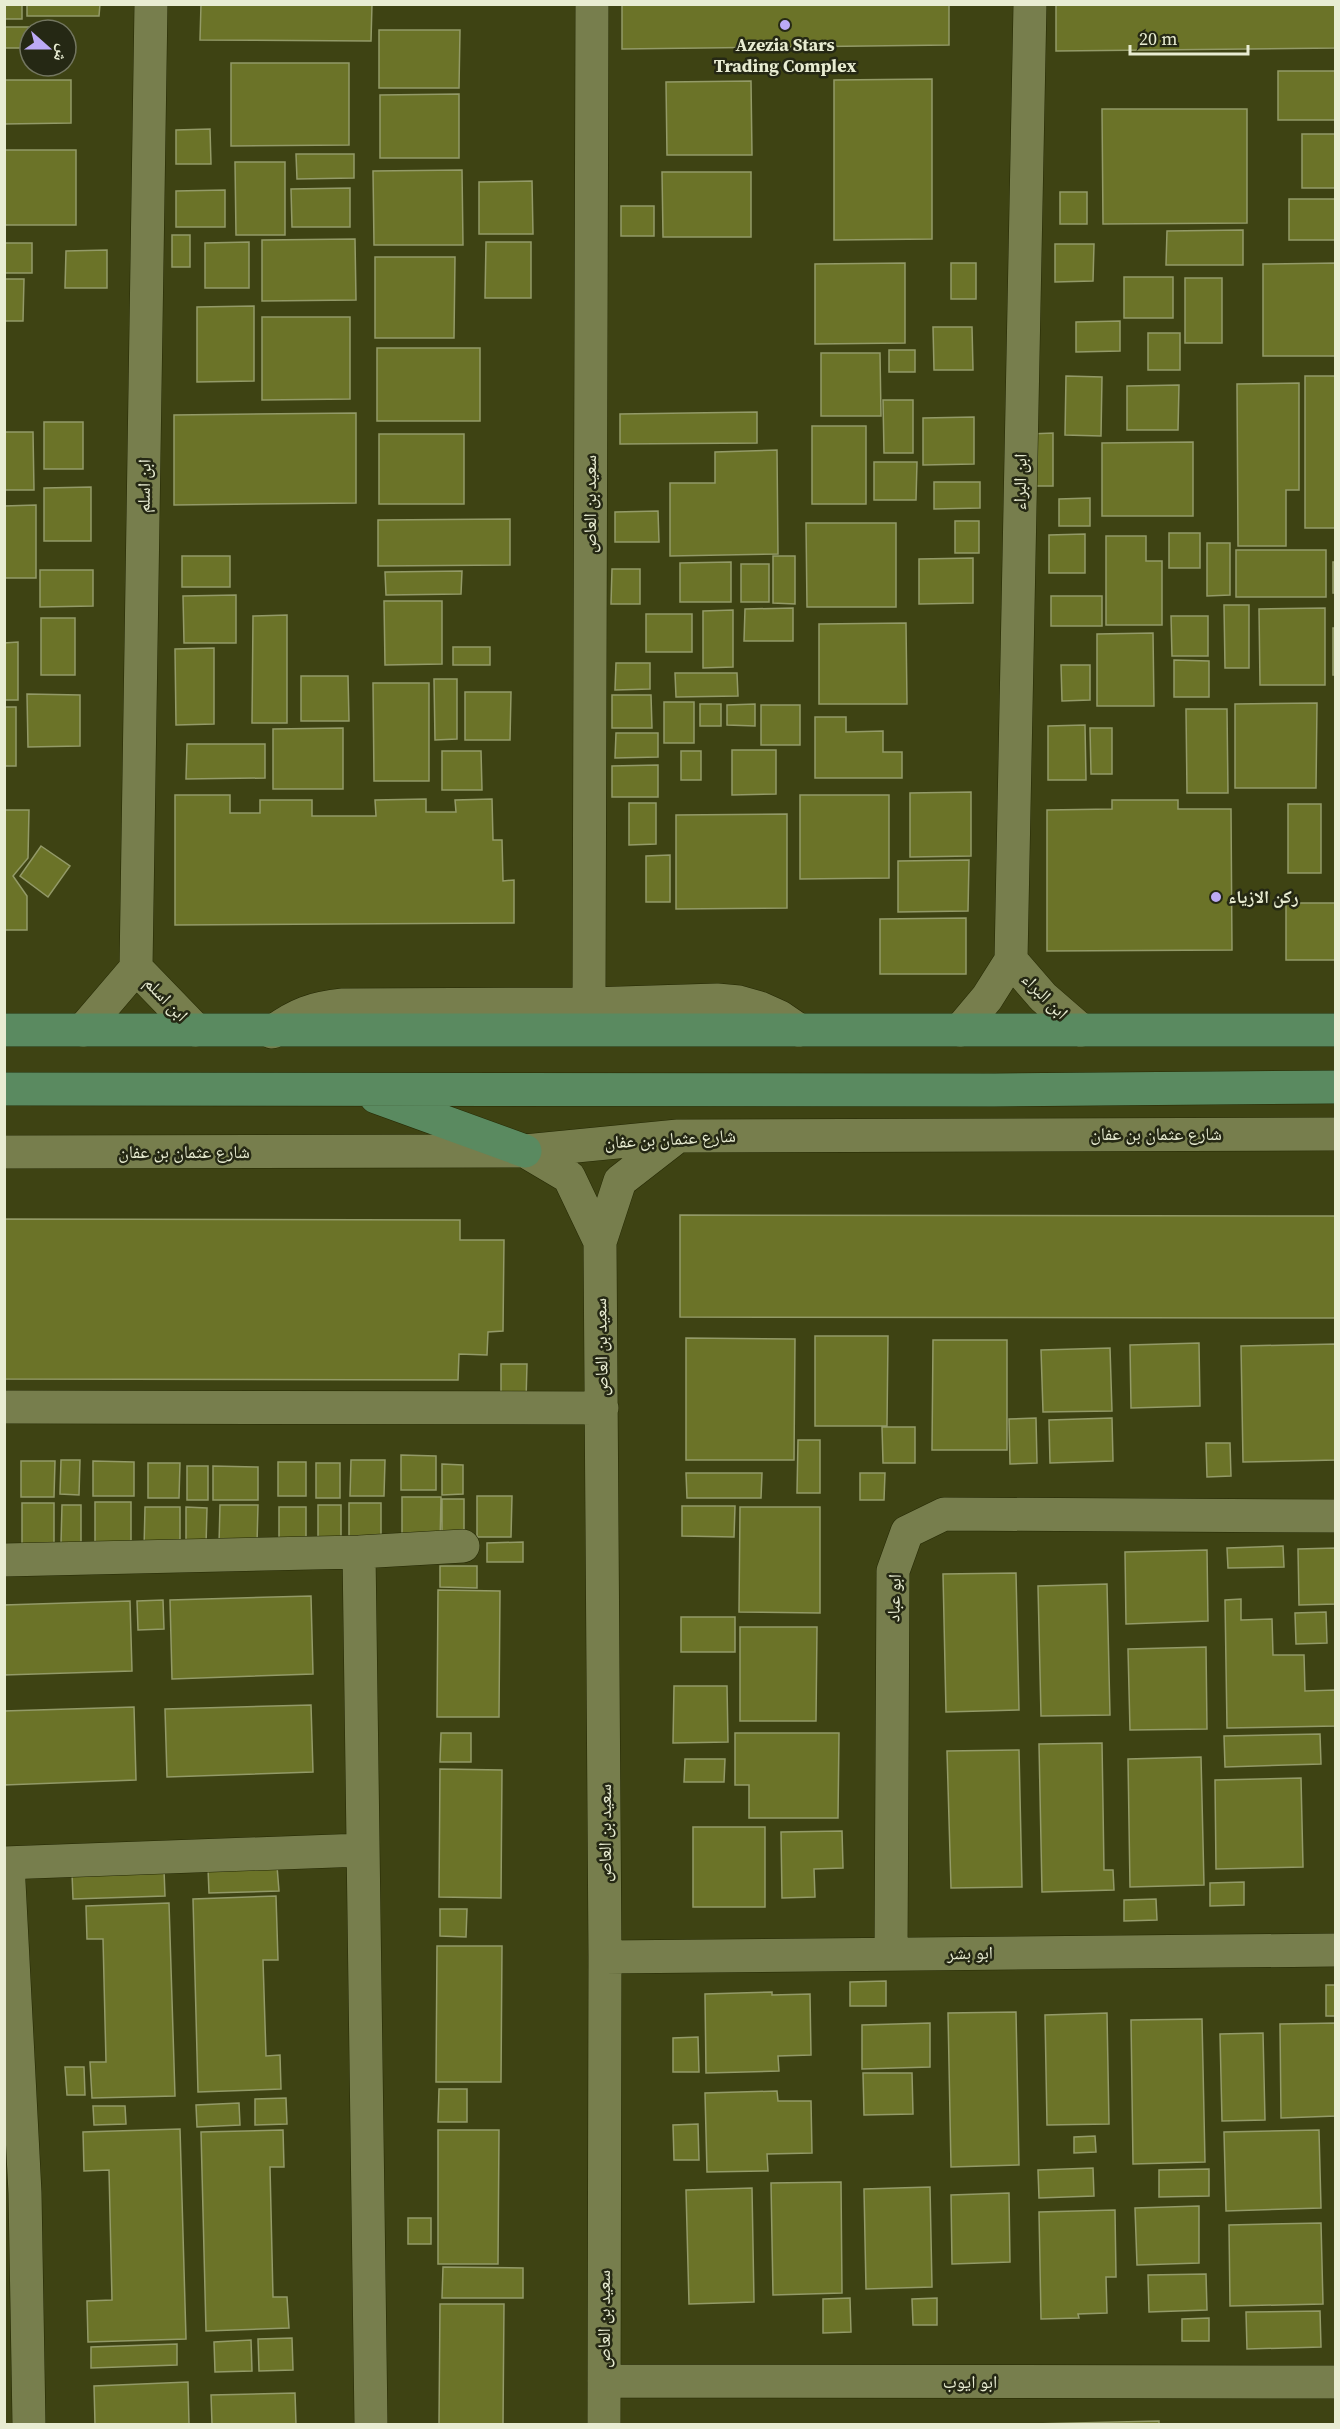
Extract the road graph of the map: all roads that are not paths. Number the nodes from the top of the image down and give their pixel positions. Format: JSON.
{"nodes":[{"id":1,"x":151,"y":4,"type":"edge"},
{"id":2,"x":592,"y":4,"type":"edge"},
{"id":3,"x":1029,"y":4,"type":"edge"},
{"id":4,"x":1011,"y":960,"type":"junction"},
{"id":5,"x":136,"y":968,"type":"junction"},
{"id":6,"x":589,"y":1004,"type":"junction"},
{"id":7,"x":4,"y":1030,"type":"edge"},
{"id":8,"x":83,"y":1030,"type":"junction"},
{"id":9,"x":196,"y":1030,"type":"junction"},
{"id":10,"x":798,"y":1030,"type":"junction"},
{"id":11,"x":960,"y":1030,"type":"junction"},
{"id":12,"x":1081,"y":1030,"type":"junction"},
{"id":13,"x":1335,"y":1030,"type":"edge"},
{"id":14,"x":272,"y":1032,"type":"junction"},
{"id":15,"x":1335,"y":1087,"type":"edge"},
{"id":16,"x":4,"y":1089,"type":"edge"},
{"id":17,"x":354,"y":1090,"type":"junction"},
{"id":18,"x":1335,"y":1134,"type":"edge"},
{"id":19,"x":678,"y":1136,"type":"junction"},
{"id":20,"x":525,"y":1150,"type":"junction"},
{"id":21,"x":4,"y":1152,"type":"edge"},
{"id":22,"x":600,"y":1242,"type":"junction"},
{"id":23,"x":4,"y":1407,"type":"edge"},
{"id":24,"x":602,"y":1407,"type":"junction"},
{"id":25,"x":1335,"y":1516,"type":"edge"},
{"id":26,"x":462,"y":1546,"type":"dead end"},
{"id":27,"x":359,"y":1552,"type":"junction"},
{"id":28,"x":4,"y":1560,"type":"edge"},
{"id":29,"x":362,"y":1850,"type":"junction"},
{"id":30,"x":6,"y":1863,"type":"edge"},
{"id":31,"x":1335,"y":1950,"type":"edge"},
{"id":32,"x":891,"y":1954,"type":"junction"},
{"id":33,"x":606,"y":1957,"type":"junction"},
{"id":34,"x":15,"y":2193,"type":"edge"},
{"id":35,"x":604,"y":2381,"type":"junction"},
{"id":36,"x":1335,"y":2382,"type":"edge"},
{"id":37,"x":29,"y":2424,"type":"edge"},
{"id":38,"x":371,"y":2424,"type":"edge"},
{"id":39,"x":604,"y":2424,"type":"edge"}],
"edges":[{"from":1,"to":5,"type":"street","name":"ابن اسلم"},
{"from":2,"to":6,"type":"street","name":"سعيد بن العاص"},
{"from":3,"to":4,"type":"street","name":"ابن البراء"},
{"from":4,"to":11,"type":"street","name":"ابن البراء"},
{"from":4,"to":12,"type":"street","name":"ابن البراء"},
{"from":5,"to":8,"type":"street","name":"ابن اسلم"},
{"from":5,"to":9,"type":"street","name":"ابن اسلم"},
{"from":6,"to":10,"type":"street"},
{"from":6,"to":14,"type":"street"},
{"from":7,"to":8,"type":"street"},
{"from":8,"to":9,"type":"street"},
{"from":9,"to":14,"type":"street"},
{"from":10,"to":11,"type":"street"},
{"from":10,"to":14,"type":"street"},
{"from":11,"to":12,"type":"street"},
{"from":12,"to":13,"type":"street"},
{"from":15,"to":17,"type":"street"},
{"from":16,"to":17,"type":"street"},
{"from":17,"to":20,"type":"street"},
{"from":18,"to":19,"type":"street","name":"شارع عثمان بن عفان"},
{"from":19,"to":20,"type":"street","name":"شارع عثمان بن عفان"},
{"from":19,"to":22,"type":"street","name":"سعيد بن العاص"},
{"from":20,"to":21,"type":"street","name":"شارع عثمان بن عفان"},
{"from":20,"to":22,"type":"street","name":"سعيد بن العاص"},
{"from":22,"to":24,"type":"street","name":"سعيد بن العاص"},
{"from":23,"to":24,"type":"street"},
{"from":24,"to":33,"type":"street","name":"سعيد بن العاص"},
{"from":25,"to":32,"type":"street","name":"ابو عباد"},
{"from":26,"to":27,"type":"street"},
{"from":27,"to":28,"type":"street"},
{"from":27,"to":29,"type":"street"},
{"from":29,"to":30,"type":"street"},
{"from":29,"to":38,"type":"street"},
{"from":30,"to":34,"type":"street"},
{"from":31,"to":32,"type":"street","name":"ابو بشر"},
{"from":32,"to":33,"type":"street","name":"ابو بشر"},
{"from":33,"to":35,"type":"street","name":"سعيد بن العاص"},
{"from":34,"to":37,"type":"street"},
{"from":35,"to":36,"type":"street","name":"ابو ايوب"},
{"from":35,"to":39,"type":"street","name":"سعيد بن العاص"}]}
